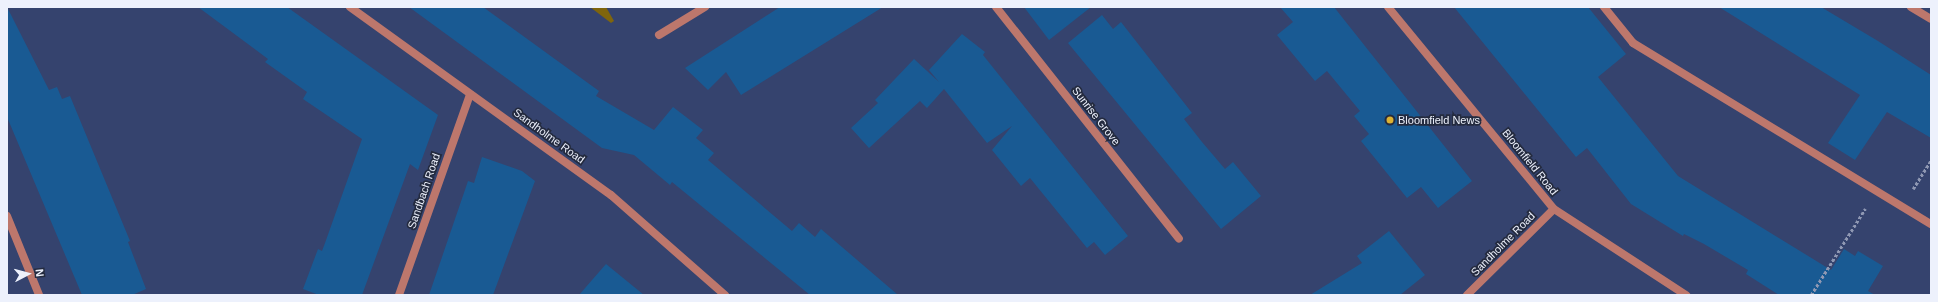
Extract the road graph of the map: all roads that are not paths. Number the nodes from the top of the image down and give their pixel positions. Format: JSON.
{"nodes":[{"id":1,"x":350,"y":7,"type":"edge"},
{"id":2,"x":705,"y":7,"type":"edge"},
{"id":3,"x":996,"y":7,"type":"edge"},
{"id":4,"x":1388,"y":7,"type":"edge"},
{"id":5,"x":1604,"y":7,"type":"edge"},
{"id":6,"x":1911,"y":7,"type":"edge"},
{"id":7,"x":1931,"y":19,"type":"edge"},
{"id":8,"x":659,"y":34,"type":"dead end"},
{"id":9,"x":470,"y":94,"type":"junction"},
{"id":10,"x":1554,"y":208,"type":"junction"},
{"id":11,"x":7,"y":216,"type":"edge"},
{"id":12,"x":1931,"y":224,"type":"edge"},
{"id":13,"x":1179,"y":239,"type":"dead end"},
{"id":14,"x":39,"y":295,"type":"edge"},
{"id":15,"x":399,"y":295,"type":"edge"},
{"id":16,"x":725,"y":295,"type":"edge"},
{"id":17,"x":1467,"y":295,"type":"edge"},
{"id":18,"x":1686,"y":295,"type":"edge"}],
"edges":[{"from":1,"to":9,"type":"street","name":"Sandholme Road"},
{"from":2,"to":8,"type":"street"},
{"from":3,"to":13,"type":"street","name":"Sunrise Grove"},
{"from":4,"to":10,"type":"street","name":"Bloomfield Road"},
{"from":5,"to":12,"type":"street"},
{"from":6,"to":7,"type":"street"},
{"from":9,"to":15,"type":"street","name":"Sandbach Road"},
{"from":9,"to":16,"type":"street","name":"Sandholme Road"},
{"from":10,"to":17,"type":"street","name":"Sandholme Road"},
{"from":10,"to":18,"type":"street","name":"Bloomfield Road"},
{"from":11,"to":14,"type":"street"}]}
